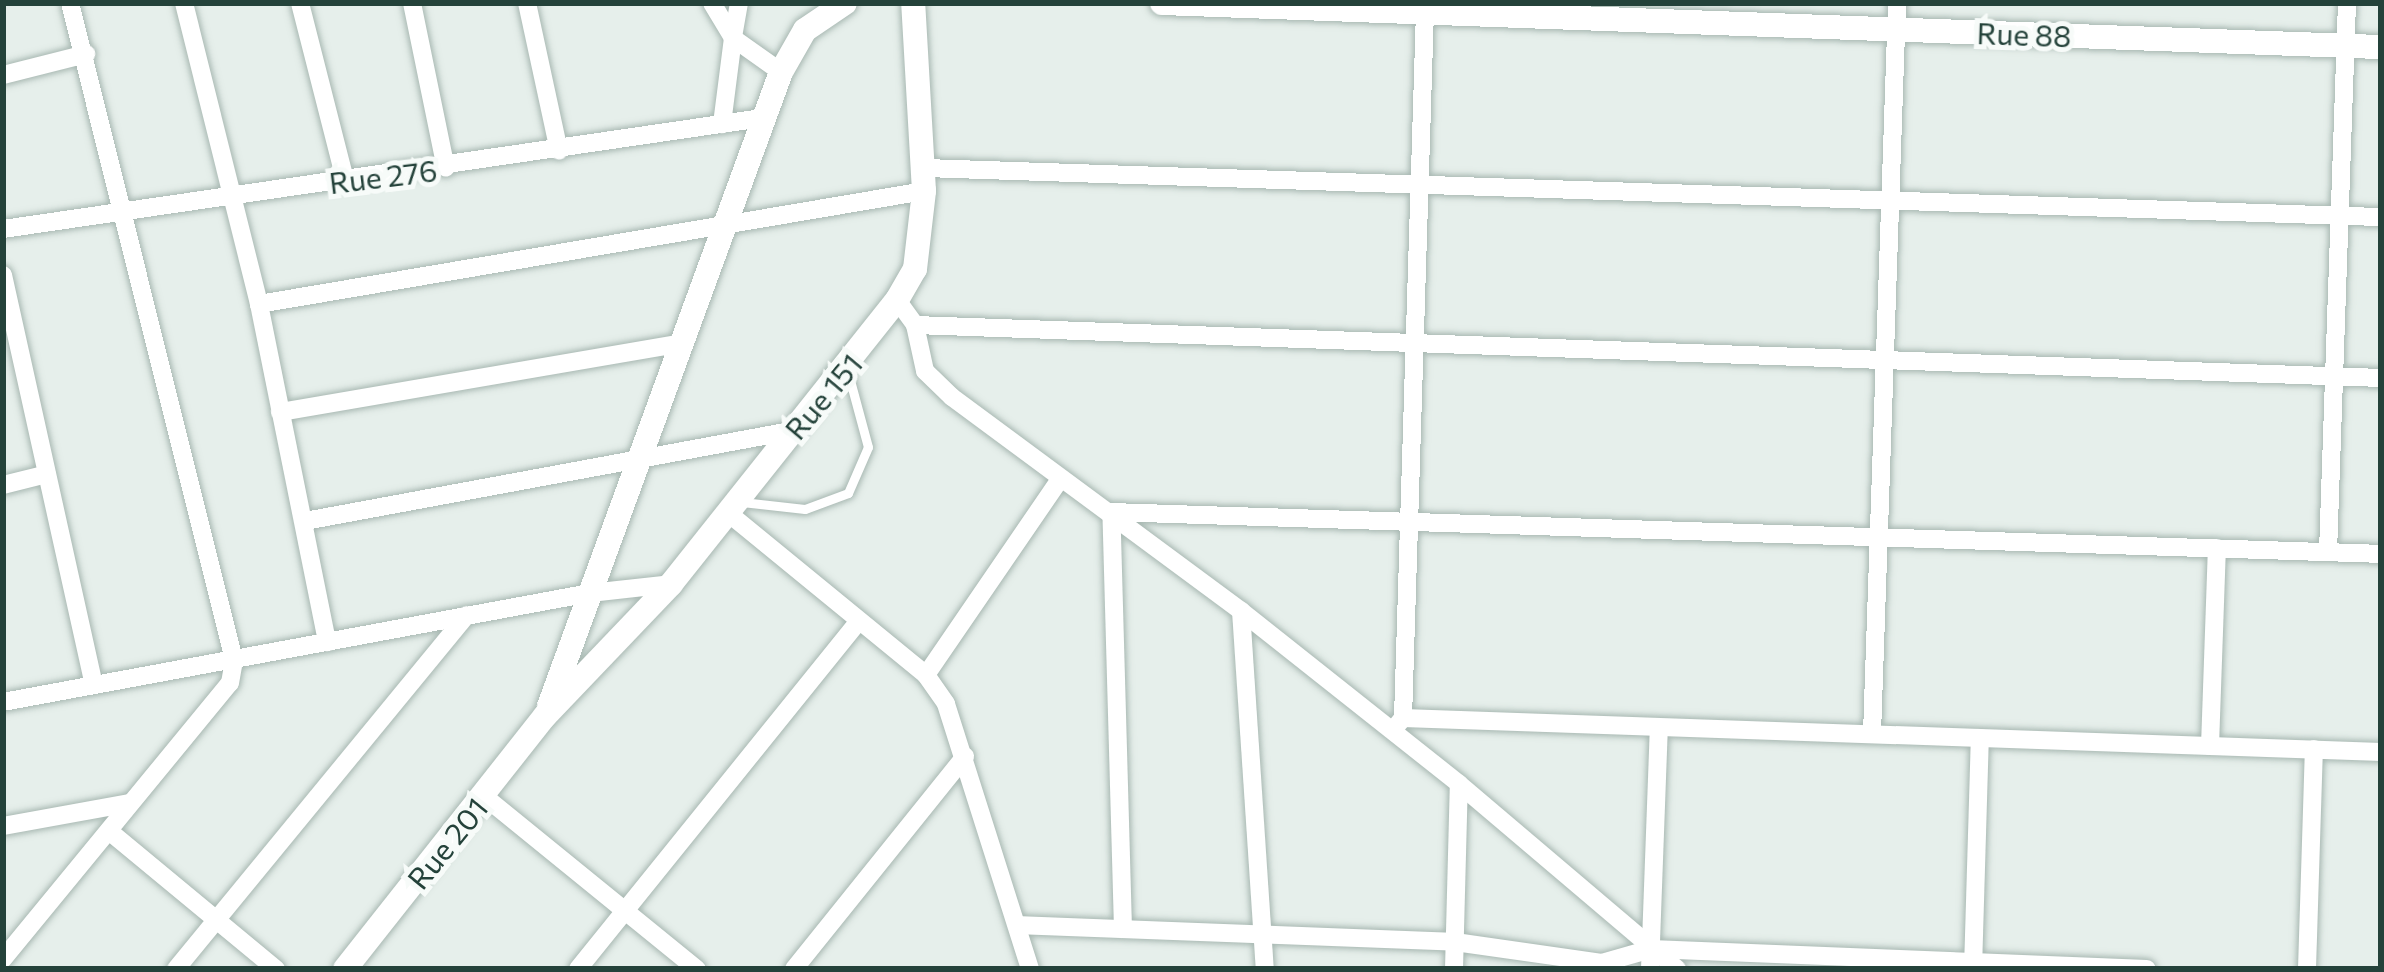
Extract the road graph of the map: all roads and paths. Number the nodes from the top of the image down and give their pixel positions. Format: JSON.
{"nodes":[{"id":1,"x":70,"y":3,"type":"edge"},
{"id":2,"x":184,"y":3,"type":"edge"},
{"id":3,"x":300,"y":3,"type":"edge"},
{"id":4,"x":412,"y":3,"type":"edge"},
{"id":5,"x":527,"y":3,"type":"edge"},
{"id":6,"x":712,"y":3,"type":"edge"},
{"id":7,"x":739,"y":3,"type":"edge"},
{"id":8,"x":844,"y":3,"type":"edge"},
{"id":9,"x":913,"y":3,"type":"edge"},
{"id":10,"x":1162,"y":3,"type":"edge"},
{"id":11,"x":1897,"y":3,"type":"edge"},
{"id":12,"x":2347,"y":3,"type":"edge"},
{"id":13,"x":1563,"y":10,"type":"edge"},
{"id":14,"x":1425,"y":11,"type":"junction"},
{"id":15,"x":1896,"y":29,"type":"junction"},
{"id":16,"x":733,"y":38,"type":"junction"},
{"id":17,"x":2346,"y":46,"type":"junction"},
{"id":18,"x":2381,"y":47,"type":"edge"},
{"id":19,"x":86,"y":53,"type":"junction"},
{"id":20,"x":781,"y":72,"type":"junction"},
{"id":21,"x":3,"y":75,"type":"edge"},
{"id":22,"x":762,"y":118,"type":"junction"},
{"id":23,"x":722,"y":124,"type":"junction"},
{"id":24,"x":560,"y":151,"type":"junction"},
{"id":25,"x":446,"y":168,"type":"junction"},
{"id":26,"x":345,"y":179,"type":"junction"},
{"id":27,"x":925,"y":179,"type":"junction"},
{"id":28,"x":1420,"y":185,"type":"junction"},
{"id":29,"x":235,"y":195,"type":"junction"},
{"id":30,"x":1890,"y":201,"type":"junction"},
{"id":31,"x":125,"y":211,"type":"junction"},
{"id":32,"x":2340,"y":216,"type":"junction"},
{"id":33,"x":2381,"y":217,"type":"edge"},
{"id":34,"x":727,"y":221,"type":"junction"},
{"id":35,"x":3,"y":229,"type":"edge"},
{"id":36,"x":3,"y":275,"type":"edge"},
{"id":37,"x":897,"y":300,"type":"junction"},
{"id":38,"x":260,"y":304,"type":"junction"},
{"id":39,"x":915,"y":325,"type":"junction"},
{"id":40,"x":682,"y":344,"type":"junction"},
{"id":41,"x":1415,"y":345,"type":"junction"},
{"id":42,"x":1885,"y":361,"type":"junction"},
{"id":43,"x":23,"y":368,"type":"junction"},
{"id":44,"x":847,"y":368,"type":"junction"},
{"id":45,"x":3,"y":374,"type":"edge"},
{"id":46,"x":2335,"y":376,"type":"junction"},
{"id":47,"x":2381,"y":378,"type":"edge"},
{"id":48,"x":280,"y":412,"type":"junction"},
{"id":49,"x":795,"y":430,"type":"junction"},
{"id":50,"x":639,"y":461,"type":"junction"},
{"id":51,"x":47,"y":474,"type":"junction"},
{"id":52,"x":1060,"y":479,"type":"junction"},
{"id":53,"x":3,"y":485,"type":"edge"},
{"id":54,"x":732,"y":507,"type":"junction"},
{"id":55,"x":1112,"y":512,"type":"junction"},
{"id":56,"x":305,"y":520,"type":"junction"},
{"id":57,"x":1410,"y":520,"type":"junction"},
{"id":58,"x":1879,"y":537,"type":"junction"},
{"id":59,"x":2217,"y":548,"type":"junction"},
{"id":60,"x":2328,"y":552,"type":"junction"},
{"id":61,"x":2381,"y":554,"type":"edge"},
{"id":62,"x":670,"y":584,"type":"junction"},
{"id":63,"x":590,"y":593,"type":"junction"},
{"id":64,"x":1240,"y":611,"type":"junction"},
{"id":65,"x":467,"y":615,"type":"junction"},
{"id":66,"x":859,"y":621,"type":"junction"},
{"id":67,"x":327,"y":642,"type":"junction"},
{"id":68,"x":234,"y":659,"type":"junction"},
{"id":69,"x":926,"y":675,"type":"junction"},
{"id":70,"x":94,"y":684,"type":"junction"},
{"id":71,"x":3,"y":702,"type":"edge"},
{"id":72,"x":545,"y":716,"type":"junction"},
{"id":73,"x":1398,"y":724,"type":"junction"},
{"id":74,"x":1659,"y":727,"type":"junction"},
{"id":75,"x":1872,"y":734,"type":"junction"},
{"id":76,"x":1981,"y":738,"type":"junction"},
{"id":77,"x":2210,"y":746,"type":"junction"},
{"id":78,"x":2314,"y":749,"type":"junction"},
{"id":79,"x":2381,"y":752,"type":"edge"},
{"id":80,"x":965,"y":756,"type":"junction"},
{"id":81,"x":1459,"y":784,"type":"junction"},
{"id":82,"x":484,"y":797,"type":"junction"},
{"id":83,"x":130,"y":803,"type":"junction"},
{"id":84,"x":3,"y":826,"type":"edge"},
{"id":85,"x":109,"y":831,"type":"junction"},
{"id":86,"x":626,"y":911,"type":"junction"},
{"id":87,"x":216,"y":921,"type":"junction"},
{"id":88,"x":1018,"y":925,"type":"junction"},
{"id":89,"x":1123,"y":929,"type":"junction"},
{"id":90,"x":1263,"y":934,"type":"junction"},
{"id":91,"x":1455,"y":942,"type":"junction"},
{"id":92,"x":3,"y":959,"type":"edge"},
{"id":93,"x":1651,"y":959,"type":"edge"},
{"id":94,"x":1973,"y":966,"type":"edge"},
{"id":95,"x":176,"y":969,"type":"edge"},
{"id":96,"x":276,"y":969,"type":"edge"},
{"id":97,"x":345,"y":969,"type":"edge"},
{"id":98,"x":578,"y":969,"type":"edge"},
{"id":99,"x":698,"y":969,"type":"edge"},
{"id":100,"x":794,"y":969,"type":"edge"},
{"id":101,"x":1030,"y":969,"type":"edge"},
{"id":102,"x":1265,"y":969,"type":"edge"},
{"id":103,"x":1454,"y":969,"type":"edge"},
{"id":104,"x":1678,"y":969,"type":"edge"},
{"id":105,"x":2147,"y":969,"type":"edge"},
{"id":106,"x":2308,"y":969,"type":"edge"}],
"edges":[{"from":1,"to":19,"type":"street"},
{"from":2,"to":29,"type":"street"},
{"from":3,"to":26,"type":"street"},
{"from":4,"to":25,"type":"street"},
{"from":5,"to":24,"type":"street"},
{"from":6,"to":16,"type":"street"},
{"from":7,"to":16,"type":"street"},
{"from":8,"to":20,"type":"main road"},
{"from":9,"to":27,"type":"main road","name":"Rue 151"},
{"from":10,"to":14,"type":"main road","name":"Rue 88"},
{"from":11,"to":15,"type":"street"},
{"from":12,"to":17,"type":"street"},
{"from":13,"to":14,"type":"main road","name":"Rue 88"},
{"from":13,"to":15,"type":"main road","name":"Rue 88"},
{"from":14,"to":28,"type":"street"},
{"from":15,"to":17,"type":"main road","name":"Rue 88"},
{"from":15,"to":30,"type":"street"},
{"from":16,"to":20,"type":"street"},
{"from":16,"to":23,"type":"street"},
{"from":17,"to":18,"type":"main road","name":"Rue 88"},
{"from":17,"to":32,"type":"street"},
{"from":19,"to":21,"type":"street"},
{"from":19,"to":31,"type":"street"},
{"from":20,"to":22,"type":"main road"},
{"from":22,"to":23,"type":"street","name":"Rue 276"},
{"from":22,"to":34,"type":"main road"},
{"from":23,"to":24,"type":"street","name":"Rue 276"},
{"from":24,"to":25,"type":"street","name":"Rue 276"},
{"from":25,"to":26,"type":"street","name":"Rue 276"},
{"from":26,"to":29,"type":"street","name":"Rue 276"},
{"from":27,"to":28,"type":"street"},
{"from":27,"to":34,"type":"street"},
{"from":27,"to":37,"type":"main road","name":"Rue 151"},
{"from":28,"to":30,"type":"street"},
{"from":28,"to":41,"type":"street"},
{"from":29,"to":31,"type":"street","name":"Rue 276"},
{"from":29,"to":38,"type":"street"},
{"from":30,"to":32,"type":"street"},
{"from":30,"to":42,"type":"street"},
{"from":31,"to":35,"type":"street","name":"Rue 276"},
{"from":31,"to":68,"type":"street"},
{"from":32,"to":33,"type":"street"},
{"from":32,"to":46,"type":"street"},
{"from":34,"to":38,"type":"street"},
{"from":34,"to":40,"type":"main road"},
{"from":36,"to":43,"type":"street"},
{"from":37,"to":39,"type":"street"},
{"from":37,"to":44,"type":"main road","name":"Rue 151"},
{"from":38,"to":48,"type":"street"},
{"from":39,"to":41,"type":"street"},
{"from":39,"to":52,"type":"street"},
{"from":40,"to":48,"type":"street"},
{"from":40,"to":50,"type":"main road"},
{"from":41,"to":42,"type":"street"},
{"from":41,"to":57,"type":"street"},
{"from":42,"to":46,"type":"street"},
{"from":42,"to":58,"type":"street"},
{"from":43,"to":45,"type":"street"},
{"from":43,"to":51,"type":"street"},
{"from":44,"to":49,"type":"main road","name":"Rue 151"},
{"from":44,"to":54,"type":"lane"},
{"from":46,"to":47,"type":"street"},
{"from":46,"to":60,"type":"street"},
{"from":48,"to":56,"type":"street"},
{"from":49,"to":50,"type":"street"},
{"from":49,"to":54,"type":"main road","name":"Rue 151"},
{"from":50,"to":56,"type":"street"},
{"from":50,"to":63,"type":"main road"},
{"from":51,"to":53,"type":"street"},
{"from":51,"to":70,"type":"street"},
{"from":52,"to":55,"type":"street"},
{"from":52,"to":69,"type":"street"},
{"from":54,"to":62,"type":"main road","name":"Rue 151"},
{"from":54,"to":66,"type":"street"},
{"from":55,"to":57,"type":"street"},
{"from":55,"to":64,"type":"street"},
{"from":55,"to":89,"type":"street"},
{"from":56,"to":67,"type":"street"},
{"from":57,"to":58,"type":"street"},
{"from":57,"to":73,"type":"street"},
{"from":58,"to":59,"type":"street"},
{"from":58,"to":75,"type":"street"},
{"from":59,"to":60,"type":"street"},
{"from":59,"to":77,"type":"street"},
{"from":60,"to":61,"type":"street"},
{"from":62,"to":63,"type":"street"},
{"from":62,"to":72,"type":"main road","name":"Rue 151"},
{"from":63,"to":65,"type":"street"},
{"from":63,"to":72,"type":"main road"},
{"from":64,"to":73,"type":"street"},
{"from":64,"to":90,"type":"street"},
{"from":65,"to":67,"type":"street"},
{"from":65,"to":87,"type":"street"},
{"from":66,"to":69,"type":"street"},
{"from":66,"to":86,"type":"street"},
{"from":67,"to":68,"type":"street"},
{"from":68,"to":70,"type":"street"},
{"from":68,"to":83,"type":"street"},
{"from":69,"to":80,"type":"street"},
{"from":70,"to":71,"type":"street"},
{"from":72,"to":82,"type":"main road","name":"Rue 201"},
{"from":73,"to":74,"type":"street"},
{"from":73,"to":81,"type":"street"},
{"from":74,"to":75,"type":"street"},
{"from":74,"to":93,"type":"street"},
{"from":75,"to":76,"type":"street"},
{"from":76,"to":77,"type":"street"},
{"from":76,"to":94,"type":"street"},
{"from":77,"to":78,"type":"street"},
{"from":78,"to":79,"type":"street"},
{"from":78,"to":106,"type":"street"},
{"from":80,"to":88,"type":"street"},
{"from":80,"to":100,"type":"street"},
{"from":81,"to":91,"type":"street"},
{"from":81,"to":93,"type":"street"},
{"from":82,"to":86,"type":"street"},
{"from":82,"to":97,"type":"main road","name":"Rue 201"},
{"from":83,"to":84,"type":"street"},
{"from":83,"to":85,"type":"street"},
{"from":85,"to":87,"type":"street"},
{"from":85,"to":92,"type":"street"},
{"from":86,"to":98,"type":"street"},
{"from":86,"to":99,"type":"street"},
{"from":87,"to":95,"type":"street"},
{"from":87,"to":96,"type":"street"},
{"from":88,"to":89,"type":"street"},
{"from":88,"to":101,"type":"street"},
{"from":89,"to":90,"type":"street"},
{"from":90,"to":91,"type":"street"},
{"from":90,"to":102,"type":"street"},
{"from":91,"to":93,"type":"street"},
{"from":91,"to":103,"type":"street"},
{"from":93,"to":94,"type":"street"},
{"from":93,"to":104,"type":"street"},
{"from":94,"to":105,"type":"street"}]}
